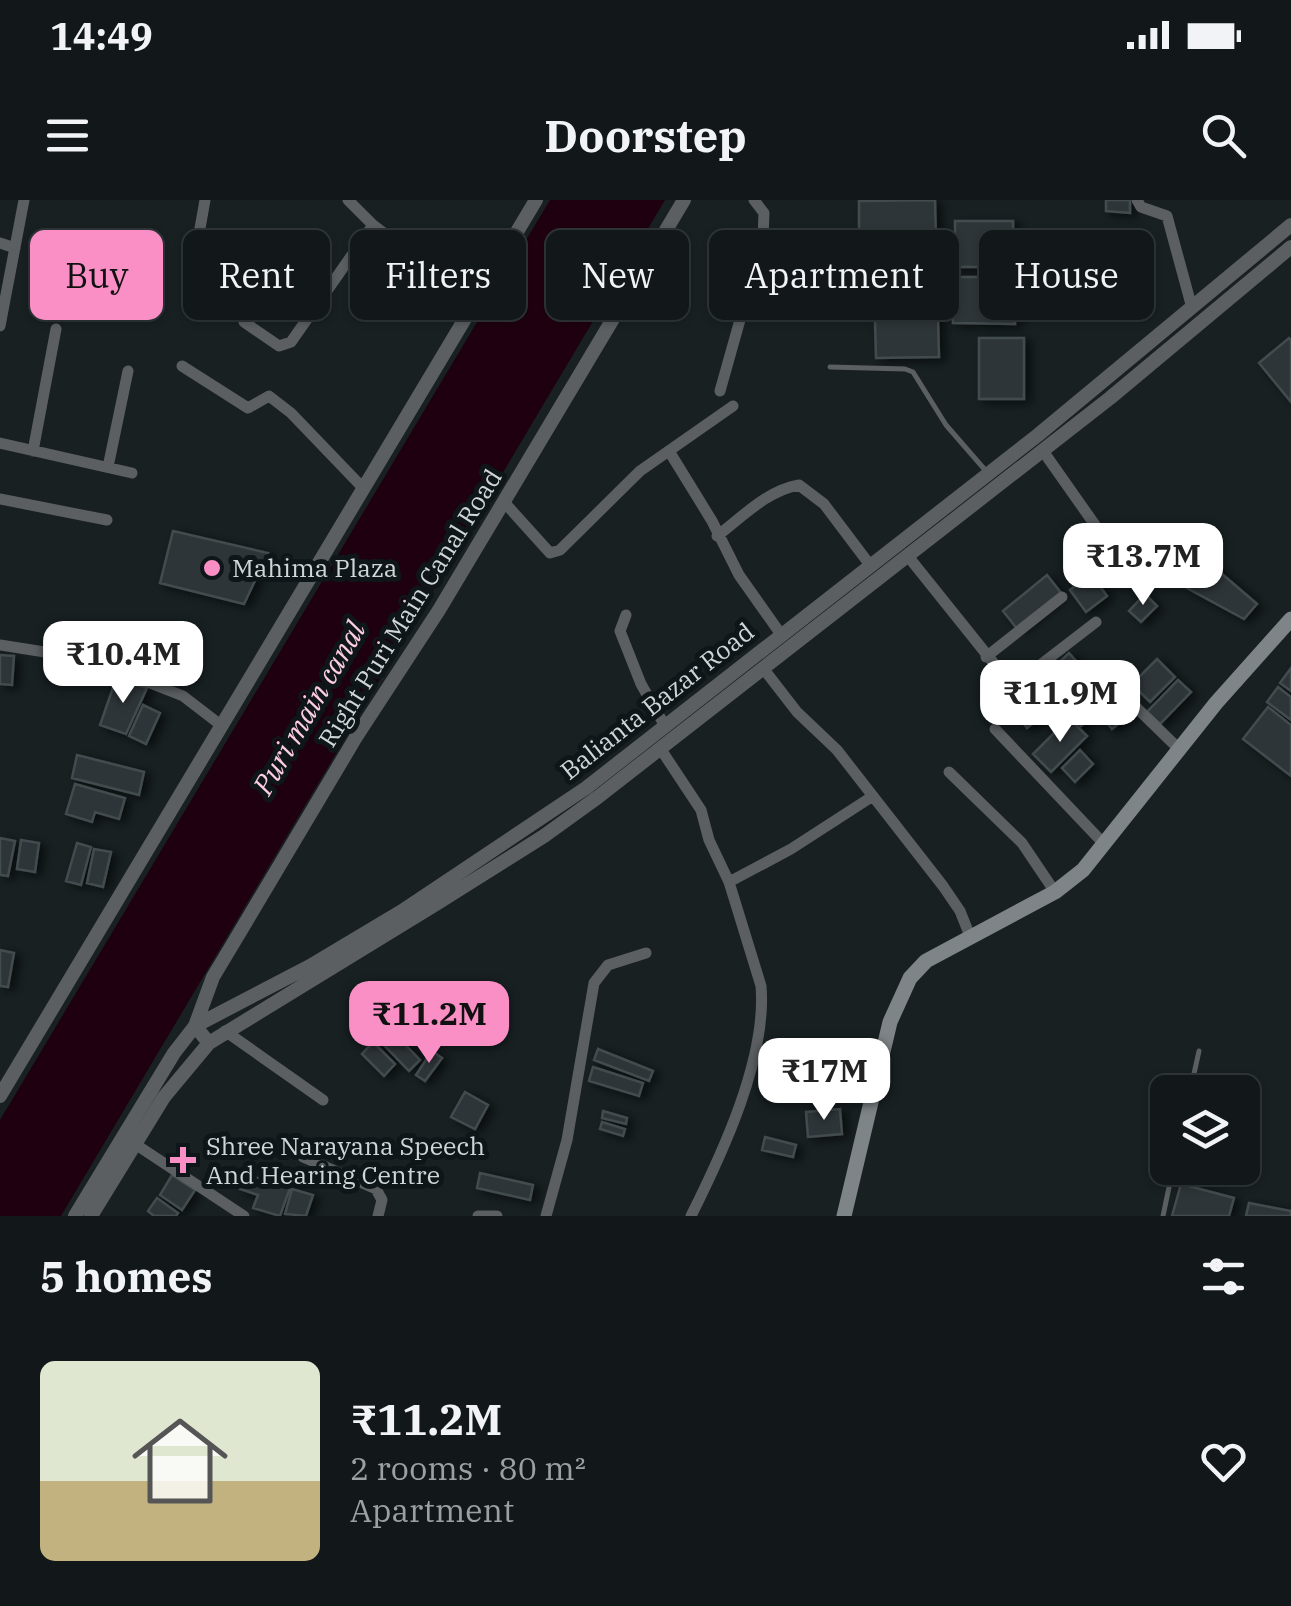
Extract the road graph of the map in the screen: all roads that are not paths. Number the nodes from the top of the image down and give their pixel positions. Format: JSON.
{"nodes":[{"id":1,"x":24,"y":200,"type":"edge"},
{"id":2,"x":204,"y":200,"type":"edge"},
{"id":3,"x":348,"y":200,"type":"edge"},
{"id":4,"x":536,"y":200,"type":"edge"},
{"id":5,"x":684,"y":200,"type":"edge"},
{"id":6,"x":754,"y":200,"type":"edge"},
{"id":7,"x":1137,"y":200,"type":"edge"},
{"id":8,"x":373,"y":225,"type":"junction"},
{"id":9,"x":1291,"y":226,"type":"edge"},
{"id":10,"x":199,"y":230,"type":"edge"},
{"id":11,"x":380,"y":230,"type":"edge"},
{"id":12,"x":517,"y":230,"type":"edge"},
{"id":13,"x":0,"y":243,"type":"edge"},
{"id":14,"x":14,"y":248,"type":"junction"},
{"id":15,"x":1291,"y":248,"type":"edge"},
{"id":16,"x":1192,"y":308,"type":"junction"},
{"id":17,"x":462,"y":320,"type":"edge"},
{"id":18,"x":244,"y":322,"type":"dead end"},
{"id":19,"x":0,"y":326,"type":"edge"},
{"id":20,"x":56,"y":330,"type":"dead end"},
{"id":21,"x":182,"y":366,"type":"dead end"},
{"id":22,"x":830,"y":368,"type":"dead end"},
{"id":23,"x":128,"y":370,"type":"dead end"},
{"id":24,"x":720,"y":390,"type":"dead end"},
{"id":25,"x":733,"y":406,"type":"dead end"},
{"id":26,"x":0,"y":443,"type":"edge"},
{"id":27,"x":1043,"y":450,"type":"junction"},
{"id":28,"x":33,"y":451,"type":"junction"},
{"id":29,"x":669,"y":451,"type":"junction"},
{"id":30,"x":108,"y":467,"type":"junction"},
{"id":31,"x":132,"y":472,"type":"dead end"},
{"id":32,"x":988,"y":474,"type":"junction"},
{"id":33,"x":364,"y":489,"type":"junction"},
{"id":34,"x":0,"y":498,"type":"edge"},
{"id":35,"x":504,"y":502,"type":"junction"},
{"id":36,"x":107,"y":520,"type":"dead end"},
{"id":37,"x":717,"y":536,"type":"junction"},
{"id":38,"x":1107,"y":542,"type":"dead end"},
{"id":39,"x":907,"y":555,"type":"junction"},
{"id":40,"x":870,"y":564,"type":"junction"},
{"id":41,"x":1062,"y":597,"type":"dead end"},
{"id":42,"x":626,"y":615,"type":"dead end"},
{"id":43,"x":1291,"y":619,"type":"edge"},
{"id":44,"x":1096,"y":622,"type":"dead end"},
{"id":45,"x":780,"y":633,"type":"junction"},
{"id":46,"x":0,"y":645,"type":"edge"},
{"id":47,"x":986,"y":657,"type":"junction"},
{"id":48,"x":764,"y":668,"type":"junction"},
{"id":49,"x":1108,"y":679,"type":"dead end"},
{"id":50,"x":222,"y":726,"type":"junction"},
{"id":51,"x":665,"y":726,"type":"junction"},
{"id":52,"x":996,"y":729,"type":"dead end"},
{"id":53,"x":660,"y":748,"type":"junction"},
{"id":54,"x":1180,"y":750,"type":"junction"},
{"id":55,"x":949,"y":772,"type":"dead end"},
{"id":56,"x":873,"y":796,"type":"junction"},
{"id":57,"x":1105,"y":845,"type":"junction"},
{"id":58,"x":730,"y":882,"type":"junction"},
{"id":59,"x":1056,"y":892,"type":"junction"},
{"id":60,"x":970,"y":936,"type":"junction"},
{"id":61,"x":646,"y":953,"type":"dead end"},
{"id":62,"x":195,"y":1026,"type":"junction"},
{"id":63,"x":225,"y":1031,"type":"junction"},
{"id":64,"x":209,"y":1042,"type":"junction"},
{"id":65,"x":1199,"y":1051,"type":"dead end"},
{"id":66,"x":1194,"y":1075,"type":"edge"},
{"id":67,"x":4,"y":1080,"type":"edge"},
{"id":68,"x":0,"y":1096,"type":"edge"},
{"id":69,"x":323,"y":1100,"type":"dead end"},
{"id":70,"x":135,"y":1144,"type":"junction"},
{"id":71,"x":304,"y":1156,"type":"dead end"},
{"id":72,"x":1169,"y":1185,"type":"edge"},
{"id":73,"x":76,"y":1216,"type":"edge"},
{"id":74,"x":91,"y":1216,"type":"edge"},
{"id":75,"x":244,"y":1216,"type":"edge"},
{"id":76,"x":378,"y":1216,"type":"edge"},
{"id":77,"x":478,"y":1216,"type":"edge"},
{"id":78,"x":497,"y":1216,"type":"edge"},
{"id":79,"x":546,"y":1216,"type":"edge"},
{"id":80,"x":691,"y":1216,"type":"edge"},
{"id":81,"x":844,"y":1216,"type":"edge"},
{"id":82,"x":1162,"y":1216,"type":"edge"}],
"edges":[{"from":1,"to":14,"type":"street"},
{"from":2,"to":10,"type":"street"},
{"from":3,"to":8,"type":"street"},
{"from":4,"to":12,"type":"street"},
{"from":5,"to":35,"type":"street","name":"Right Puri Main Canal Road"},
{"from":6,"to":24,"type":"street"},
{"from":7,"to":16,"type":"street"},
{"from":8,"to":11,"type":"street"},
{"from":8,"to":18,"type":"street"},
{"from":9,"to":16,"type":"street","name":"Balianta Bazar Road"},
{"from":13,"to":14,"type":"street"},
{"from":14,"to":19,"type":"street"},
{"from":15,"to":27,"type":"street","name":"Balianta Bazar Road"},
{"from":16,"to":32,"type":"street","name":"Balianta Bazar Road"},
{"from":17,"to":33,"type":"street"},
{"from":20,"to":28,"type":"street"},
{"from":21,"to":33,"type":"street"},
{"from":22,"to":32,"type":"lane"},
{"from":23,"to":30,"type":"street"},
{"from":25,"to":29,"type":"street"},
{"from":26,"to":28,"type":"street"},
{"from":27,"to":38,"type":"street"},
{"from":27,"to":39,"type":"street","name":"Balianta Bazar Road"},
{"from":28,"to":30,"type":"street"},
{"from":29,"to":35,"type":"street"},
{"from":29,"to":37,"type":"street"},
{"from":30,"to":31,"type":"street"},
{"from":32,"to":40,"type":"street","name":"Balianta Bazar Road"},
{"from":33,"to":50,"type":"street"},
{"from":34,"to":36,"type":"street"},
{"from":35,"to":62,"type":"street","name":"Right Puri Main Canal Road"},
{"from":37,"to":40,"type":"street"},
{"from":37,"to":45,"type":"street"},
{"from":39,"to":47,"type":"street"},
{"from":39,"to":48,"type":"street","name":"Balianta Bazar Road"},
{"from":40,"to":45,"type":"street","name":"Balianta Bazar Road"},
{"from":41,"to":47,"type":"street"},
{"from":42,"to":51,"type":"street"},
{"from":43,"to":54,"type":"main road"},
{"from":44,"to":47,"type":"street"},
{"from":45,"to":51,"type":"street","name":"Balianta Bazar Road"},
{"from":46,"to":50,"type":"street"},
{"from":48,"to":53,"type":"street","name":"Balianta Bazar Road"},
{"from":48,"to":56,"type":"street"},
{"from":49,"to":54,"type":"street"},
{"from":50,"to":67,"type":"street"},
{"from":51,"to":62,"type":"street","name":"Balianta Bazar Road"},
{"from":52,"to":57,"type":"street"},
{"from":53,"to":58,"type":"street"},
{"from":53,"to":63,"type":"street","name":"Balianta Bazar Road"},
{"from":54,"to":57,"type":"main road"},
{"from":55,"to":59,"type":"street"},
{"from":56,"to":58,"type":"street"},
{"from":56,"to":60,"type":"street"},
{"from":57,"to":59,"type":"main road"},
{"from":58,"to":80,"type":"street"},
{"from":59,"to":60,"type":"main road"},
{"from":60,"to":81,"type":"main road"},
{"from":61,"to":79,"type":"street"},
{"from":62,"to":64,"type":"street"},
{"from":62,"to":73,"type":"street","name":"Balianta Bazar Road"},
{"from":63,"to":64,"type":"street","name":"Balianta Bazar Road"},
{"from":63,"to":69,"type":"street"},
{"from":64,"to":70,"type":"street","name":"Balianta Bazar Road"},
{"from":65,"to":66,"type":"lane"},
{"from":67,"to":68,"type":"street"},
{"from":70,"to":74,"type":"street","name":"Balianta Bazar Road"},
{"from":70,"to":75,"type":"street"},
{"from":71,"to":76,"type":"street"},
{"from":72,"to":82,"type":"lane"},
{"from":77,"to":78,"type":"street"}]}
